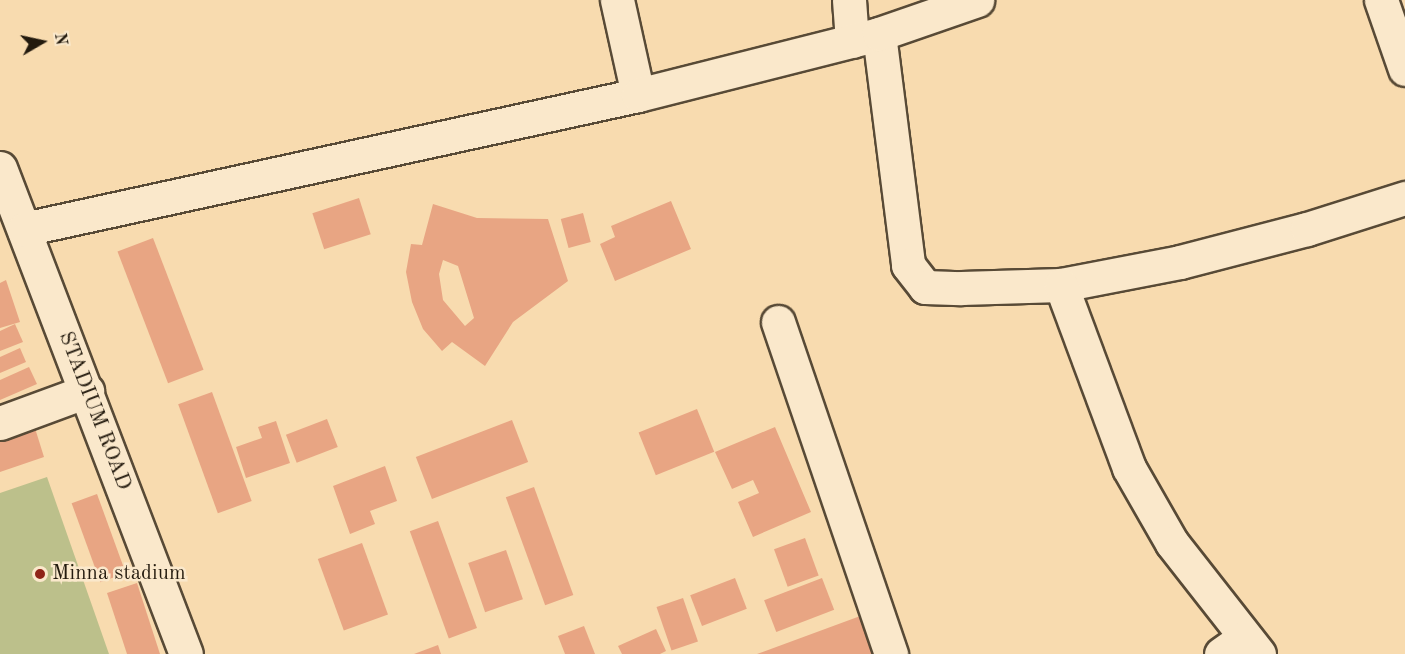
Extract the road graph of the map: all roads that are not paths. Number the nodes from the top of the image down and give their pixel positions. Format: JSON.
{"nodes":[{"id":1,"x":617,"y":0,"type":"edge"},
{"id":2,"x":849,"y":0,"type":"edge"},
{"id":3,"x":977,"y":0,"type":"edge"},
{"id":4,"x":1381,"y":0,"type":"edge"},
{"id":5,"x":865,"y":38,"type":"junction"},
{"id":6,"x":1405,"y":69,"type":"edge"},
{"id":7,"x":638,"y":95,"type":"junction"},
{"id":8,"x":0,"y":168,"type":"edge"},
{"id":9,"x":1405,"y":198,"type":"edge"},
{"id":10,"x":24,"y":229,"type":"junction"},
{"id":11,"x":1061,"y":285,"type":"junction"},
{"id":12,"x":778,"y":322,"type":"dead end"},
{"id":13,"x":87,"y":391,"type":"junction"},
{"id":14,"x":0,"y":423,"type":"edge"},
{"id":15,"x":1242,"y":648,"type":"edge"},
{"id":16,"x":186,"y":654,"type":"edge"},
{"id":17,"x":891,"y":654,"type":"edge"}],
"edges":[{"from":1,"to":7,"type":"street"},
{"from":2,"to":5,"type":"street"},
{"from":3,"to":5,"type":"street"},
{"from":4,"to":6,"type":"street"},
{"from":5,"to":7,"type":"street"},
{"from":5,"to":11,"type":"street"},
{"from":7,"to":10,"type":"street"},
{"from":8,"to":10,"type":"street","name":"STADIUM ROAD"},
{"from":9,"to":11,"type":"street"},
{"from":10,"to":13,"type":"street","name":"STADIUM ROAD"},
{"from":11,"to":15,"type":"street"},
{"from":12,"to":17,"type":"street"},
{"from":13,"to":14,"type":"street"},
{"from":13,"to":16,"type":"street","name":"STADIUM ROAD"}]}
